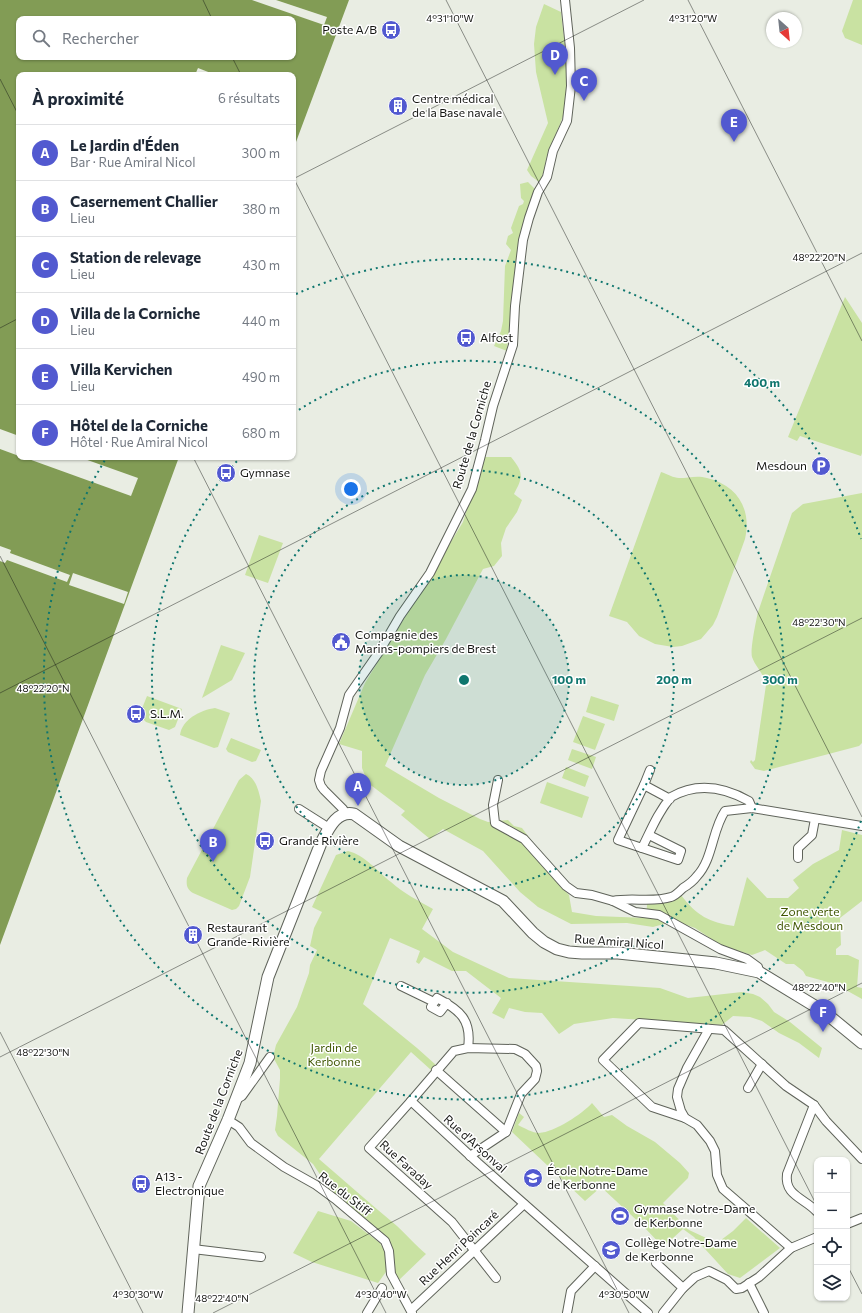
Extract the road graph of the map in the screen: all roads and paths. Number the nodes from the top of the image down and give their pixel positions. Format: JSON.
{"nodes":[{"id":1,"x":564,"y":1,"type":"edge"},
{"id":2,"x":650,"y":770,"type":"dead end"},
{"id":3,"x":498,"y":780,"type":"dead end"},
{"id":4,"x":644,"y":785,"type":"junction"},
{"id":5,"x":670,"y":798,"type":"junction"},
{"id":6,"x":752,"y":808,"type":"junction"},
{"id":7,"x":299,"y":809,"type":"dead end"},
{"id":8,"x":345,"y":813,"type":"junction"},
{"id":9,"x":815,"y":819,"type":"junction"},
{"id":10,"x":862,"y":826,"type":"edge"},
{"id":11,"x":329,"y":828,"type":"junction"},
{"id":12,"x":649,"y":834,"type":"junction"},
{"id":13,"x":642,"y":848,"type":"junction"},
{"id":14,"x":798,"y":858,"type":"dead end"},
{"id":15,"x":613,"y":901,"type":"junction"},
{"id":16,"x":759,"y":972,"type":"junction"},
{"id":17,"x":401,"y":986,"type":"dead end"},
{"id":18,"x":434,"y":1002,"type":"junction"},
{"id":19,"x":447,"y":1003,"type":"junction"},
{"id":20,"x":709,"y":1029,"type":"junction"},
{"id":21,"x":862,"y":1043,"type":"edge"},
{"id":22,"x":468,"y":1048,"type":"junction"},
{"id":23,"x":270,"y":1057,"type":"dead end"},
{"id":24,"x":762,"y":1064,"type":"junction"},
{"id":25,"x":436,"y":1070,"type":"junction"},
{"id":26,"x":748,"y":1088,"type":"dead end"},
{"id":27,"x":236,"y":1099,"type":"junction"},
{"id":28,"x":411,"y":1101,"type":"junction"},
{"id":29,"x":814,"y":1105,"type":"junction"},
{"id":30,"x":684,"y":1118,"type":"junction"},
{"id":31,"x":228,"y":1120,"type":"junction"},
{"id":32,"x":506,"y":1132,"type":"junction"},
{"id":33,"x":470,"y":1156,"type":"junction"},
{"id":34,"x":862,"y":1160,"type":"edge"},
{"id":35,"x":524,"y":1204,"type":"junction"},
{"id":36,"x":814,"y":1210,"type":"edge"},
{"id":37,"x":862,"y":1218,"type":"edge"},
{"id":38,"x":850,"y":1223,"type":"edge"},
{"id":39,"x":814,"y":1238,"type":"edge"},
{"id":40,"x":791,"y":1248,"type":"junction"},
{"id":41,"x":193,"y":1249,"type":"junction"},
{"id":42,"x":474,"y":1251,"type":"junction"},
{"id":43,"x":261,"y":1257,"type":"dead end"},
{"id":44,"x":656,"y":1263,"type":"dead end"},
{"id":45,"x":595,"y":1266,"type":"junction"},
{"id":46,"x":496,"y":1278,"type":"dead end"},
{"id":47,"x":749,"y":1283,"type":"junction"},
{"id":48,"x":382,"y":1288,"type":"dead end"},
{"id":49,"x":683,"y":1288,"type":"junction"},
{"id":50,"x":411,"y":1312,"type":"edge"},
{"id":51,"x":188,"y":1313,"type":"edge"},
{"id":52,"x":367,"y":1313,"type":"edge"},
{"id":53,"x":567,"y":1313,"type":"edge"},
{"id":54,"x":648,"y":1313,"type":"edge"},
{"id":55,"x":663,"y":1313,"type":"edge"},
{"id":56,"x":764,"y":1313,"type":"edge"}],
"edges":[{"from":1,"to":8,"type":"street","name":"Route de la Corniche"},
{"from":2,"to":4,"type":"street"},
{"from":3,"to":15,"type":"street"},
{"from":4,"to":5,"type":"street"},
{"from":4,"to":13,"type":"street"},
{"from":5,"to":6,"type":"street"},
{"from":5,"to":12,"type":"street"},
{"from":6,"to":9,"type":"street"},
{"from":6,"to":15,"type":"street"},
{"from":7,"to":11,"type":"street"},
{"from":8,"to":11,"type":"street","name":"Route de la Corniche"},
{"from":8,"to":16,"type":"street","name":"Rue Amiral Nicol"},
{"from":9,"to":10,"type":"street"},
{"from":9,"to":14,"type":"street"},
{"from":11,"to":27,"type":"street","name":"Route de la Corniche"},
{"from":12,"to":13,"type":"street"},
{"from":12,"to":13,"type":"street"},
{"from":15,"to":16,"type":"street"},
{"from":16,"to":21,"type":"street","name":"Rue Amiral Nicol"},
{"from":17,"to":18,"type":"street"},
{"from":18,"to":19,"type":"street"},
{"from":18,"to":19,"type":"street"},
{"from":19,"to":22,"type":"street"},
{"from":20,"to":24,"type":"street"},
{"from":20,"to":30,"type":"street"},
{"from":20,"to":30,"type":"street"},
{"from":22,"to":25,"type":"street","name":"Rue Faraday"},
{"from":22,"to":32,"type":"street"},
{"from":23,"to":27,"type":"street"},
{"from":24,"to":26,"type":"street"},
{"from":24,"to":29,"type":"street"},
{"from":25,"to":28,"type":"street","name":"Rue Faraday"},
{"from":25,"to":32,"type":"street"},
{"from":27,"to":31,"type":"street","name":"Route de la Corniche"},
{"from":28,"to":33,"type":"street","name":"Rue d'Arsonval"},
{"from":28,"to":42,"type":"street","name":"Rue Faraday"},
{"from":29,"to":34,"type":"street"},
{"from":29,"to":36,"type":"street"},
{"from":30,"to":40,"type":"street"},
{"from":31,"to":41,"type":"street","name":"Route de la Corniche"},
{"from":31,"to":50,"type":"street","name":"Rue du Stiff"},
{"from":32,"to":33,"type":"street"},
{"from":33,"to":35,"type":"street","name":"Rue d'Arsonval"},
{"from":35,"to":42,"type":"street","name":"Rue Henri Poincaré"},
{"from":35,"to":45,"type":"street","name":"Rue d'Arsonval"},
{"from":37,"to":38,"type":"street"},
{"from":39,"to":40,"type":"street"},
{"from":40,"to":47,"type":"street"},
{"from":41,"to":43,"type":"street"},
{"from":41,"to":51,"type":"street","name":"Route de la Corniche"},
{"from":42,"to":46,"type":"street","name":"Rue Faraday"},
{"from":42,"to":50,"type":"street","name":"Rue Henri Poincaré"},
{"from":44,"to":49,"type":"street"},
{"from":45,"to":53,"type":"street"},
{"from":45,"to":54,"type":"street","name":"Rue d'Arsonval"},
{"from":47,"to":49,"type":"street"},
{"from":47,"to":56,"type":"street"},
{"from":48,"to":52,"type":"street"},
{"from":49,"to":55,"type":"street"}]}
